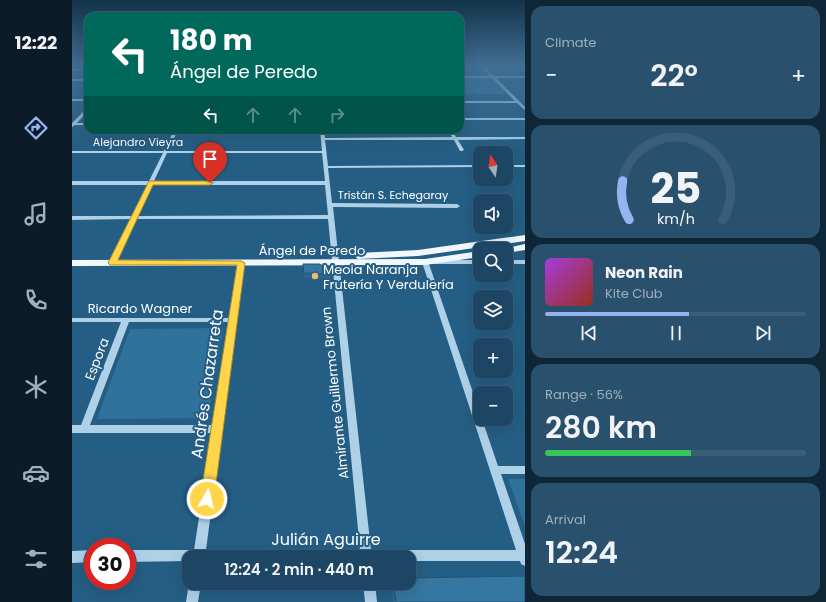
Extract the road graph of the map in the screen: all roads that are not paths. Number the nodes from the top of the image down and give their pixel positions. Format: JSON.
{"nodes":[{"id":1,"x":509,"y":93,"type":"edge"},
{"id":2,"x":72,"y":100,"type":"edge"},
{"id":3,"x":84,"y":100,"type":"edge"},
{"id":4,"x":464,"y":102,"type":"edge"},
{"id":5,"x":518,"y":102,"type":"junction"},
{"id":6,"x":525,"y":109,"type":"edge"},
{"id":7,"x":84,"y":113,"type":"edge"},
{"id":8,"x":464,"y":119,"type":"edge"},
{"id":9,"x":525,"y":119,"type":"edge"},
{"id":10,"x":84,"y":124,"type":"edge"},
{"id":11,"x":73,"y":125,"type":"edge"},
{"id":12,"x":174,"y":134,"type":"edge"},
{"id":13,"x":322,"y":134,"type":"edge"},
{"id":14,"x":453,"y":134,"type":"edge"},
{"id":15,"x":456,"y":138,"type":"junction"},
{"id":16,"x":525,"y":138,"type":"edge"},
{"id":17,"x":323,"y":139,"type":"junction"},
{"id":18,"x":462,"y":150,"type":"dead end"},
{"id":19,"x":72,"y":152,"type":"edge"},
{"id":20,"x":166,"y":152,"type":"junction"},
{"id":21,"x":324,"y":152,"type":"junction"},
{"id":22,"x":473,"y":166,"type":"edge"},
{"id":23,"x":513,"y":166,"type":"edge"},
{"id":24,"x":525,"y":166,"type":"edge"},
{"id":25,"x":326,"y":167,"type":"junction"},
{"id":26,"x":72,"y":183,"type":"edge"},
{"id":27,"x":151,"y":183,"type":"junction"},
{"id":28,"x":327,"y":183,"type":"junction"},
{"id":29,"x":330,"y":205,"type":"junction"},
{"id":30,"x":456,"y":206,"type":"dead end"},
{"id":31,"x":331,"y":217,"type":"junction"},
{"id":32,"x":72,"y":218,"type":"edge"},
{"id":33,"x":134,"y":218,"type":"junction"},
{"id":34,"x":525,"y":238,"type":"edge"},
{"id":35,"x":525,"y":247,"type":"edge"},
{"id":36,"x":513,"y":249,"type":"edge"},
{"id":37,"x":473,"y":255,"type":"edge"},
{"id":38,"x":425,"y":262,"type":"junction"},
{"id":39,"x":473,"y":262,"type":"edge"},
{"id":40,"x":513,"y":262,"type":"edge"},
{"id":41,"x":525,"y":262,"type":"edge"},
{"id":42,"x":72,"y":263,"type":"edge"},
{"id":43,"x":113,"y":263,"type":"junction"},
{"id":44,"x":241,"y":263,"type":"junction"},
{"id":45,"x":336,"y":263,"type":"junction"},
{"id":46,"x":72,"y":320,"type":"edge"},
{"id":47,"x":126,"y":320,"type":"junction"},
{"id":48,"x":232,"y":320,"type":"junction"},
{"id":49,"x":72,"y":429,"type":"edge"},
{"id":50,"x":84,"y":429,"type":"junction"},
{"id":51,"x":217,"y":429,"type":"junction"},
{"id":52,"x":494,"y":470,"type":"junction"},
{"id":53,"x":525,"y":470,"type":"edge"},
{"id":54,"x":200,"y":550,"type":"edge"},
{"id":55,"x":365,"y":550,"type":"edge"},
{"id":56,"x":72,"y":556,"type":"edge"},
{"id":57,"x":84,"y":556,"type":"edge"},
{"id":58,"x":136,"y":556,"type":"edge"},
{"id":59,"x":182,"y":556,"type":"edge"},
{"id":60,"x":416,"y":556,"type":"edge"},
{"id":61,"x":524,"y":557,"type":"edge"},
{"id":62,"x":194,"y":590,"type":"edge"},
{"id":63,"x":369,"y":590,"type":"edge"},
{"id":64,"x":192,"y":602,"type":"edge"},
{"id":65,"x":370,"y":602,"type":"edge"}],
"edges":[{"from":1,"to":5,"type":"street"},
{"from":2,"to":3,"type":"street"},
{"from":4,"to":5,"type":"street"},
{"from":5,"to":6,"type":"street"},
{"from":7,"to":11,"type":"street"},
{"from":8,"to":9,"type":"street"},
{"from":10,"to":11,"type":"street"},
{"from":12,"to":20,"type":"street"},
{"from":13,"to":17,"type":"street","name":"Almirante Guillermo Brown"},
{"from":14,"to":15,"type":"street"},
{"from":15,"to":16,"type":"street"},
{"from":15,"to":17,"type":"street"},
{"from":15,"to":18,"type":"street"},
{"from":17,"to":21,"type":"street","name":"Almirante Guillermo Brown"},
{"from":19,"to":20,"type":"street","name":"Alejandro Vieyra"},
{"from":20,"to":21,"type":"street","name":"Alejandro Vieyra"},
{"from":20,"to":27,"type":"street"},
{"from":21,"to":25,"type":"street","name":"Almirante Guillermo Brown"},
{"from":22,"to":25,"type":"street"},
{"from":23,"to":24,"type":"street"},
{"from":25,"to":28,"type":"street","name":"Almirante Guillermo Brown"},
{"from":26,"to":27,"type":"street"},
{"from":27,"to":28,"type":"street"},
{"from":27,"to":33,"type":"street"},
{"from":28,"to":29,"type":"street","name":"Almirante Guillermo Brown"},
{"from":29,"to":30,"type":"street","name":"Tristán S. Echegaray"},
{"from":29,"to":31,"type":"street","name":"Almirante Guillermo Brown"},
{"from":31,"to":33,"type":"street"},
{"from":31,"to":45,"type":"street","name":"Almirante Guillermo Brown"},
{"from":32,"to":33,"type":"street"},
{"from":33,"to":43,"type":"street"},
{"from":34,"to":45,"type":"main road"},
{"from":35,"to":36,"type":"main road"},
{"from":37,"to":38,"type":"main road"},
{"from":38,"to":39,"type":"street","name":"Ángel de Peredo"},
{"from":38,"to":45,"type":"main road","name":"Ángel de Peredo"},
{"from":38,"to":52,"type":"street"},
{"from":40,"to":41,"type":"street"},
{"from":42,"to":43,"type":"main road","name":"Ángel de Peredo"},
{"from":43,"to":44,"type":"main road","name":"Ángel de Peredo"},
{"from":44,"to":45,"type":"main road","name":"Ángel de Peredo"},
{"from":44,"to":48,"type":"street","name":"Andrés Chazarreta"},
{"from":45,"to":55,"type":"street","name":"Almirante Guillermo Brown"},
{"from":46,"to":47,"type":"street","name":"Ricardo Wagner"},
{"from":47,"to":48,"type":"street","name":"Ricardo Wagner"},
{"from":47,"to":50,"type":"street","name":"Espora"},
{"from":48,"to":51,"type":"street","name":"Andrés Chazarreta"},
{"from":49,"to":50,"type":"street"},
{"from":50,"to":51,"type":"street"},
{"from":51,"to":54,"type":"street","name":"Andrés Chazarreta"},
{"from":52,"to":53,"type":"street"},
{"from":52,"to":61,"type":"street"},
{"from":56,"to":57,"type":"street"},
{"from":58,"to":59,"type":"street","name":"Julián Aguirre"},
{"from":60,"to":61,"type":"street","name":"Julián Aguirre"},
{"from":62,"to":64,"type":"street"},
{"from":63,"to":65,"type":"street"}]}
